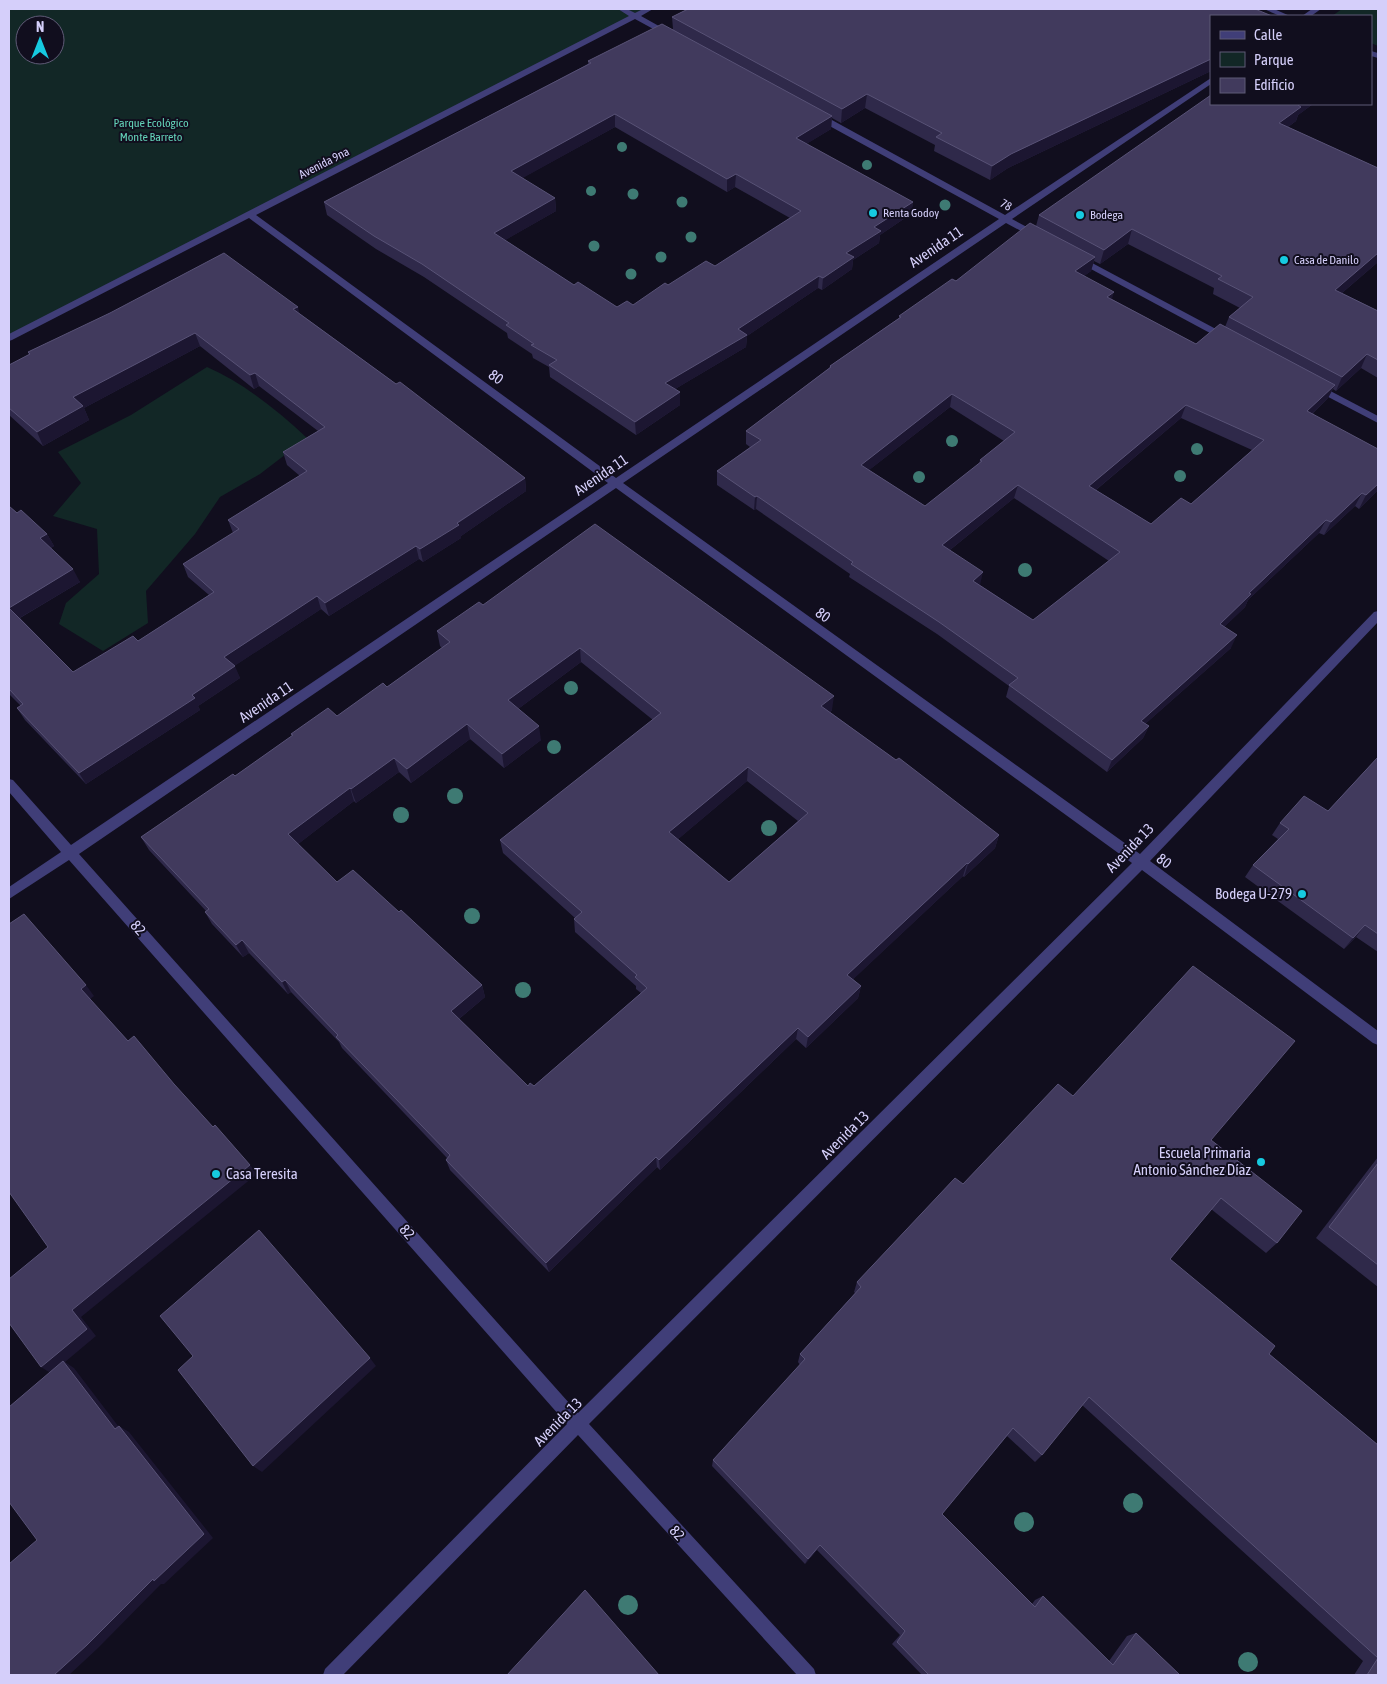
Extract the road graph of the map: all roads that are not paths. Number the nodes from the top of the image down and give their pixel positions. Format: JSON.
{"nodes":[{"id":1,"x":622,"y":9,"type":"edge"},
{"id":2,"x":649,"y":9,"type":"edge"},
{"id":3,"x":1268,"y":9,"type":"edge"},
{"id":4,"x":1283,"y":15,"type":"edge"},
{"id":5,"x":636,"y":16,"type":"junction"},
{"id":6,"x":680,"y":40,"type":"edge"},
{"id":7,"x":1210,"y":81,"type":"edge"},
{"id":8,"x":809,"y":111,"type":"edge"},
{"id":9,"x":251,"y":215,"type":"junction"},
{"id":10,"x":1005,"y":219,"type":"junction"},
{"id":11,"x":1045,"y":240,"type":"edge"},
{"id":12,"x":1071,"y":254,"type":"edge"},
{"id":13,"x":9,"y":338,"type":"edge"},
{"id":14,"x":1238,"y":344,"type":"edge"},
{"id":15,"x":1308,"y":382,"type":"edge"},
{"id":16,"x":1378,"y":420,"type":"edge"},
{"id":17,"x":616,"y":484,"type":"junction"},
{"id":18,"x":1378,"y":615,"type":"edge"},
{"id":19,"x":9,"y":784,"type":"edge"},
{"id":20,"x":70,"y":852,"type":"junction"},
{"id":21,"x":1141,"y":862,"type":"junction"},
{"id":22,"x":9,"y":894,"type":"edge"},
{"id":23,"x":1378,"y":1039,"type":"edge"},
{"id":24,"x":578,"y":1424,"type":"junction"},
{"id":25,"x":331,"y":1675,"type":"edge"},
{"id":26,"x":808,"y":1675,"type":"edge"}],
"edges":[{"from":1,"to":5,"type":"street"},
{"from":2,"to":5,"type":"street","name":"Avenida 9na"},
{"from":3,"to":4,"type":"street"},
{"from":5,"to":6,"type":"street"},
{"from":5,"to":9,"type":"street","name":"Avenida 9na"},
{"from":7,"to":10,"type":"street","name":"Avenida 11"},
{"from":8,"to":10,"type":"street","name":"78"},
{"from":9,"to":13,"type":"street","name":"Avenida 9na"},
{"from":9,"to":17,"type":"street","name":"80"},
{"from":10,"to":11,"type":"street","name":"78"},
{"from":10,"to":17,"type":"street","name":"Avenida 11"},
{"from":12,"to":14,"type":"street"},
{"from":15,"to":16,"type":"street"},
{"from":17,"to":20,"type":"street","name":"Avenida 11"},
{"from":17,"to":21,"type":"street","name":"80"},
{"from":18,"to":21,"type":"street","name":"Avenida 13"},
{"from":19,"to":20,"type":"street","name":"82"},
{"from":20,"to":22,"type":"street","name":"Avenida 11"},
{"from":20,"to":24,"type":"street","name":"82"},
{"from":21,"to":23,"type":"street","name":"80"},
{"from":21,"to":24,"type":"street","name":"Avenida 13"},
{"from":24,"to":25,"type":"street","name":"Avenida 13"},
{"from":24,"to":26,"type":"street","name":"82"}]}
